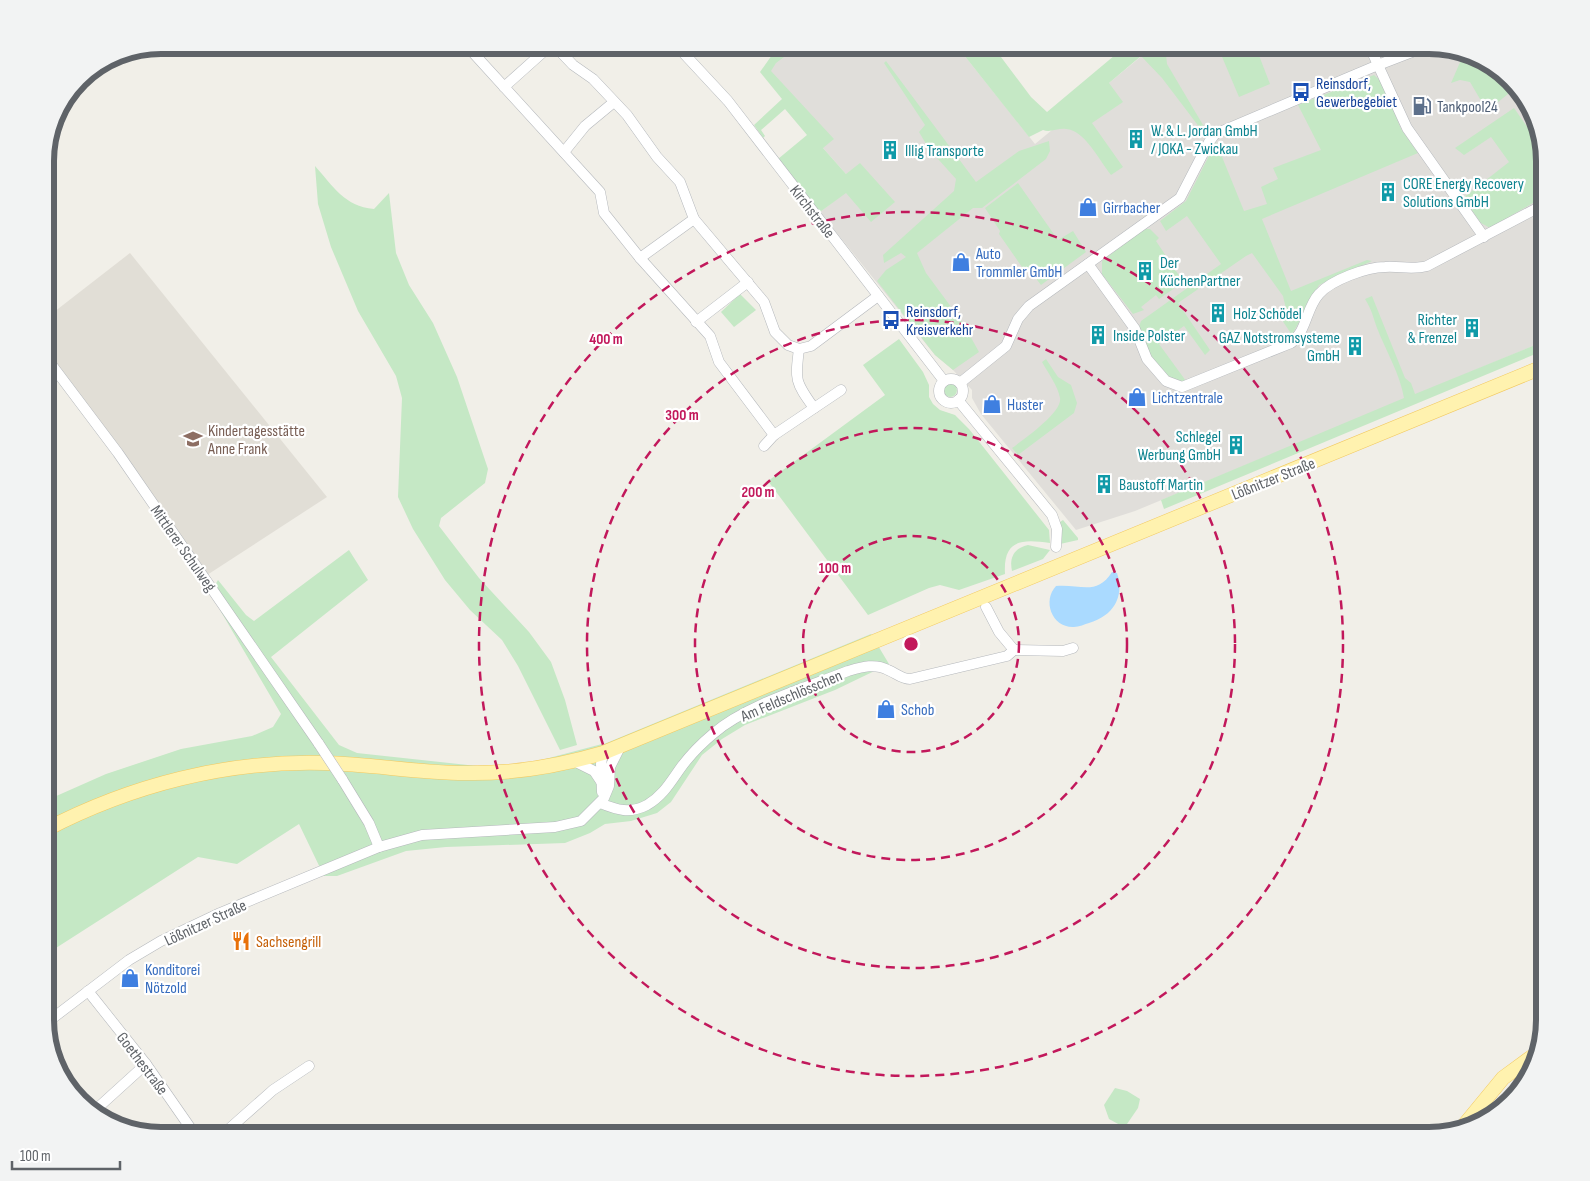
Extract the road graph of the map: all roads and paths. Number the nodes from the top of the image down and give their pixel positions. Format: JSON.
{"nodes":[{"id":1,"x":474,"y":54,"type":"edge"},
{"id":2,"x":542,"y":54,"type":"edge"},
{"id":3,"x":563,"y":54,"type":"edge"},
{"id":4,"x":684,"y":54,"type":"edge"},
{"id":5,"x":1373,"y":54,"type":"edge"},
{"id":6,"x":1407,"y":54,"type":"edge"},
{"id":7,"x":1378,"y":65,"type":"junction"},
{"id":8,"x":504,"y":87,"type":"junction"},
{"id":9,"x":614,"y":102,"type":"junction"},
{"id":10,"x":564,"y":152,"type":"junction"},
{"id":11,"x":1536,"y":209,"type":"edge"},
{"id":12,"x":694,"y":219,"type":"junction"},
{"id":13,"x":1484,"y":237,"type":"junction"},
{"id":14,"x":640,"y":258,"type":"junction"},
{"id":15,"x":1088,"y":264,"type":"junction"},
{"id":16,"x":748,"y":282,"type":"junction"},
{"id":17,"x":878,"y":296,"type":"junction"},
{"id":18,"x":696,"y":322,"type":"junction"},
{"id":19,"x":799,"y":349,"type":"junction"},
{"id":20,"x":54,"y":368,"type":"edge"},
{"id":21,"x":1536,"y":370,"type":"edge"},
{"id":22,"x":944,"y":381,"type":"junction"},
{"id":23,"x":960,"y":383,"type":"junction"},
{"id":24,"x":841,"y":390,"type":"dead end"},
{"id":25,"x":958,"y":400,"type":"junction"},
{"id":26,"x":814,"y":408,"type":"junction"},
{"id":27,"x":774,"y":435,"type":"junction"},
{"id":28,"x":764,"y":446,"type":"dead end"},
{"id":29,"x":1056,"y":547,"type":"dead end"},
{"id":30,"x":986,"y":607,"type":"dead end"},
{"id":31,"x":1073,"y":648,"type":"dead end"},
{"id":32,"x":1014,"y":650,"type":"junction"},
{"id":33,"x":620,"y":747,"type":"junction"},
{"id":34,"x":603,"y":753,"type":"junction"},
{"id":35,"x":574,"y":761,"type":"junction"},
{"id":36,"x":610,"y":767,"type":"junction"},
{"id":37,"x":602,"y":784,"type":"junction"},
{"id":38,"x":600,"y":803,"type":"junction"},
{"id":39,"x":54,"y":826,"type":"edge"},
{"id":40,"x":379,"y":847,"type":"junction"},
{"id":41,"x":88,"y":991,"type":"junction"},
{"id":42,"x":54,"y":1017,"type":"edge"},
{"id":43,"x":1529,"y":1059,"type":"edge"},
{"id":44,"x":146,"y":1064,"type":"junction"},
{"id":45,"x":309,"y":1066,"type":"dead end"},
{"id":46,"x":98,"y":1107,"type":"edge"},
{"id":47,"x":1469,"y":1119,"type":"edge"},
{"id":48,"x":190,"y":1127,"type":"edge"},
{"id":49,"x":231,"y":1127,"type":"edge"}],
"edges":[{"from":1,"to":8,"type":"street"},
{"from":2,"to":8,"type":"street"},
{"from":3,"to":9,"type":"street"},
{"from":4,"to":17,"type":"street","name":"Kirchstraße"},
{"from":5,"to":7,"type":"street"},
{"from":6,"to":7,"type":"street"},
{"from":7,"to":13,"type":"street"},
{"from":7,"to":15,"type":"street"},
{"from":8,"to":10,"type":"street"},
{"from":9,"to":10,"type":"street"},
{"from":9,"to":12,"type":"street"},
{"from":10,"to":14,"type":"street"},
{"from":11,"to":13,"type":"street"},
{"from":12,"to":14,"type":"street"},
{"from":12,"to":16,"type":"street"},
{"from":13,"to":15,"type":"street"},
{"from":14,"to":18,"type":"street"},
{"from":15,"to":23,"type":"street"},
{"from":16,"to":18,"type":"street"},
{"from":16,"to":19,"type":"street"},
{"from":17,"to":19,"type":"street"},
{"from":17,"to":22,"type":"street","name":"Kirchstraße"},
{"from":18,"to":27,"type":"street"},
{"from":19,"to":26,"type":"street"},
{"from":20,"to":40,"type":"street","name":"Mittlerer Schulweg","bridge":true},
{"from":21,"to":33,"type":"main road","name":"Lößnitzer Straße"},
{"from":22,"to":23,"type":"street"},
{"from":22,"to":25,"type":"street","name":"Kirchstraße"},
{"from":23,"to":25,"type":"street"},
{"from":24,"to":26,"type":"street"},
{"from":25,"to":29,"type":"street","name":"Kirchstraße"},
{"from":26,"to":27,"type":"street"},
{"from":27,"to":28,"type":"street"},
{"from":30,"to":32,"type":"street"},
{"from":31,"to":32,"type":"street"},
{"from":32,"to":38,"type":"street","name":"Am Feldschlösschen"},
{"from":33,"to":34,"type":"main road","name":"Lößnitzer Straße"},
{"from":33,"to":36,"type":"street"},
{"from":34,"to":35,"type":"main road","name":"Lößnitzer Straße"},
{"from":34,"to":36,"type":"street"},
{"from":34,"to":37,"type":"street"},
{"from":35,"to":37,"type":"street"},
{"from":35,"to":39,"type":"main road","name":"Lößnitzer Straße"},
{"from":36,"to":38,"type":"street"},
{"from":37,"to":38,"type":"street"},
{"from":38,"to":40,"type":"street","name":"Lößnitzer Straße"},
{"from":40,"to":41,"type":"street","name":"Lößnitzer Straße"},
{"from":41,"to":42,"type":"street","name":"Lößnitzer Straße"},
{"from":41,"to":44,"type":"street","name":"Goethestraße"},
{"from":43,"to":47,"type":"main road"},
{"from":44,"to":46,"type":"street"},
{"from":44,"to":48,"type":"street","name":"Goethestraße"},
{"from":45,"to":49,"type":"street"}]}
